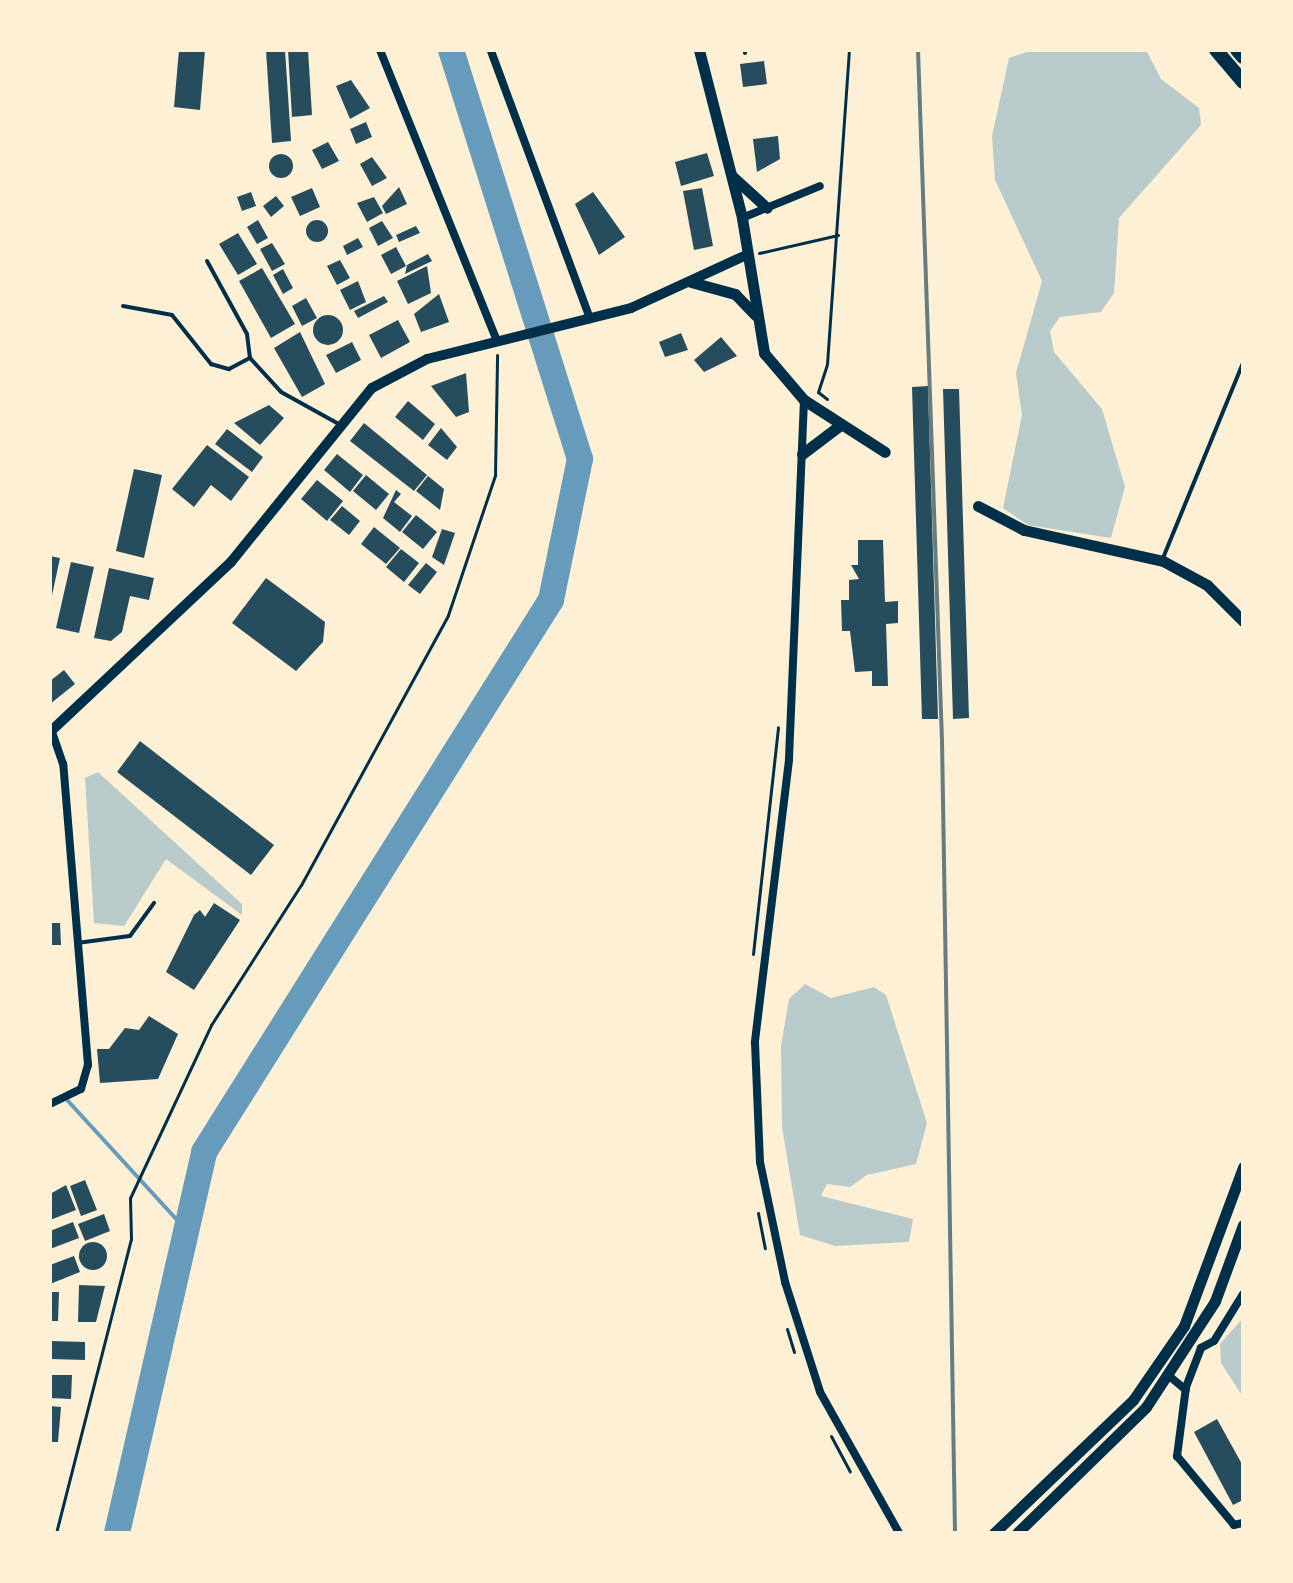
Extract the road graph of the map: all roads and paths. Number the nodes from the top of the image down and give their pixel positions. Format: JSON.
{"nodes":[{"id":1,"x":380,"y":50,"type":"edge"},
{"id":2,"x":699,"y":50,"type":"edge"},
{"id":3,"x":849,"y":50,"type":"edge"},
{"id":4,"x":1216,"y":50,"type":"edge"},
{"id":5,"x":1237,"y":50,"type":"edge"},
{"id":6,"x":491,"y":51,"type":"edge"},
{"id":7,"x":1243,"y":57,"type":"edge"},
{"id":8,"x":1243,"y":82,"type":"edge"},
{"id":9,"x":730,"y":173,"type":"junction"},
{"id":10,"x":820,"y":186,"type":"dead end"},
{"id":11,"x":767,"y":208,"type":"junction"},
{"id":12,"x":742,"y":218,"type":"junction"},
{"id":13,"x":838,"y":235,"type":"junction"},
{"id":14,"x":744,"y":256,"type":"junction"},
{"id":15,"x":207,"y":261,"type":"dead end"},
{"id":16,"x":691,"y":282,"type":"junction"},
{"id":17,"x":123,"y":306,"type":"dead end"},
{"id":18,"x":755,"y":315,"type":"junction"},
{"id":19,"x":586,"y":320,"type":"junction"},
{"id":20,"x":502,"y":338,"type":"junction"},
{"id":21,"x":250,"y":358,"type":"junction"},
{"id":22,"x":1243,"y":363,"type":"edge"},
{"id":23,"x":818,"y":392,"type":"dead end"},
{"id":24,"x":804,"y":400,"type":"junction"},
{"id":25,"x":341,"y":425,"type":"junction"},
{"id":26,"x":839,"y":426,"type":"junction"},
{"id":27,"x":885,"y":452,"type":"dead end"},
{"id":28,"x":802,"y":454,"type":"junction"},
{"id":29,"x":978,"y":506,"type":"dead end"},
{"id":30,"x":1163,"y":561,"type":"junction"},
{"id":31,"x":1243,"y":621,"type":"edge"},
{"id":32,"x":778,"y":723,"type":"dead end"},
{"id":33,"x":51,"y":729,"type":"edge"},
{"id":34,"x":154,"y":903,"type":"dead end"},
{"id":35,"x":75,"y":944,"type":"junction"},
{"id":36,"x":752,"y":967,"type":"dead end"},
{"id":37,"x":52,"y":1104,"type":"edge"},
{"id":38,"x":1243,"y":1167,"type":"edge"},
{"id":39,"x":757,"y":1206,"type":"dead end"},
{"id":40,"x":1243,"y":1225,"type":"edge"},
{"id":41,"x":769,"y":1261,"type":"dead end"},
{"id":42,"x":1243,"y":1294,"type":"edge"},
{"id":43,"x":783,"y":1315,"type":"dead end"},
{"id":44,"x":796,"y":1356,"type":"dead end"},
{"id":45,"x":1168,"y":1375,"type":"junction"},
{"id":46,"x":1186,"y":1390,"type":"junction"},
{"id":47,"x":824,"y":1422,"type":"dead end"},
{"id":48,"x":859,"y":1486,"type":"dead end"},
{"id":49,"x":1238,"y":1524,"type":"edge"},
{"id":50,"x":56,"y":1533,"type":"edge"},
{"id":51,"x":899,"y":1533,"type":"edge"},
{"id":52,"x":994,"y":1533,"type":"edge"},
{"id":53,"x":1017,"y":1533,"type":"edge"}],
"edges":[{"from":1,"to":20,"type":"street"},
{"from":2,"to":9,"type":"main road"},
{"from":3,"to":13,"type":"path"},
{"from":4,"to":8,"type":"highway"},
{"from":5,"to":7,"type":"highway"},
{"from":6,"to":19,"type":"street"},
{"from":9,"to":11,"type":"main road"},
{"from":9,"to":12,"type":"main road"},
{"from":10,"to":11,"type":"street"},
{"from":11,"to":12,"type":"street"},
{"from":12,"to":14,"type":"main road"},
{"from":13,"to":14,"type":"path"},
{"from":13,"to":23,"type":"path"},
{"from":14,"to":16,"type":"street"},
{"from":14,"to":18,"type":"main road"},
{"from":15,"to":21,"type":"lane"},
{"from":16,"to":18,"type":"main road"},
{"from":16,"to":19,"type":"street"},
{"from":17,"to":21,"type":"lane"},
{"from":18,"to":24,"type":"main road"},
{"from":19,"to":20,"type":"street"},
{"from":20,"to":25,"type":"street"},
{"from":20,"to":50,"type":"path"},
{"from":21,"to":25,"type":"lane"},
{"from":22,"to":30,"type":"lane"},
{"from":24,"to":26,"type":"main road"},
{"from":24,"to":28,"type":"street"},
{"from":25,"to":33,"type":"street"},
{"from":26,"to":27,"type":"main road"},
{"from":26,"to":28,"type":"main road"},
{"from":28,"to":51,"type":"street"},
{"from":29,"to":30,"type":"main road"},
{"from":30,"to":31,"type":"main road"},
{"from":32,"to":36,"type":"path"},
{"from":33,"to":35,"type":"street"},
{"from":34,"to":35,"type":"lane"},
{"from":35,"to":37,"type":"street"},
{"from":38,"to":52,"type":"main road"},
{"from":39,"to":41,"type":"path"},
{"from":40,"to":45,"type":"main road"},
{"from":42,"to":46,"type":"street"},
{"from":43,"to":44,"type":"path"},
{"from":45,"to":46,"type":"street"},
{"from":45,"to":53,"type":"main road"},
{"from":46,"to":49,"type":"street"},
{"from":47,"to":48,"type":"path"}]}
